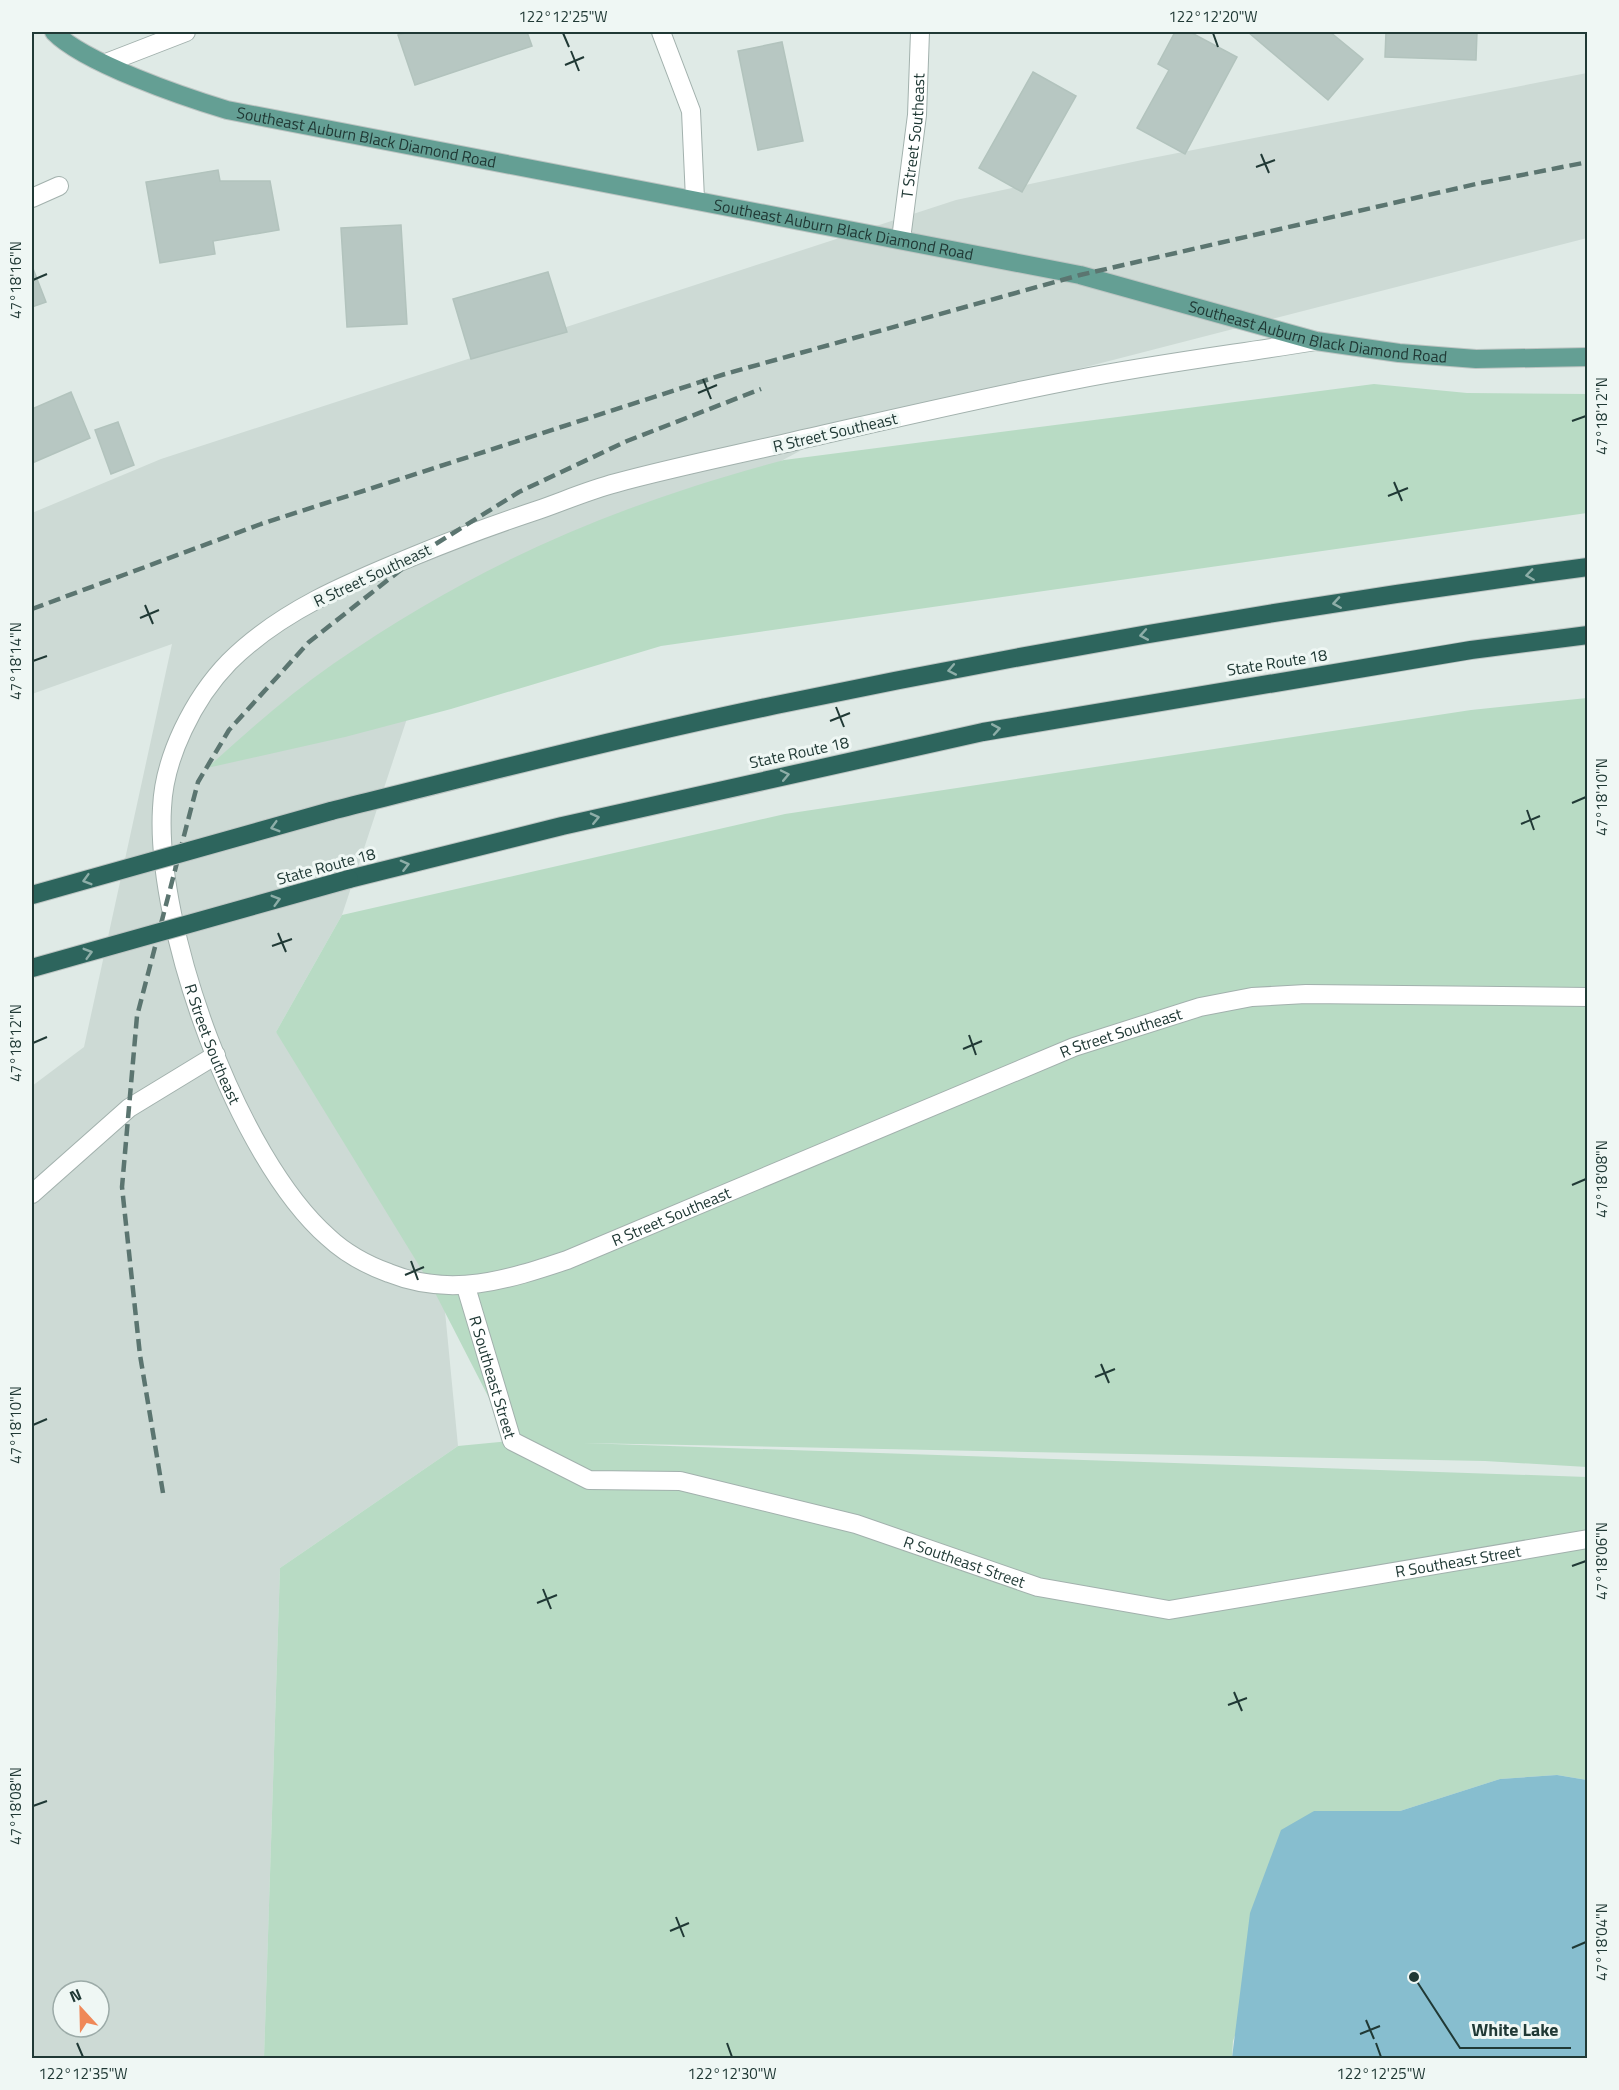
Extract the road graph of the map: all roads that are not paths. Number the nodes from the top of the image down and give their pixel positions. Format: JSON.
{"nodes":[{"id":1,"x":54,"y":32,"type":"edge"},
{"id":2,"x":186,"y":32,"type":"edge"},
{"id":3,"x":661,"y":32,"type":"edge"},
{"id":4,"x":920,"y":32,"type":"edge"},
{"id":5,"x":106,"y":63,"type":"junction"},
{"id":6,"x":59,"y":186,"type":"dead end"},
{"id":7,"x":32,"y":198,"type":"edge"},
{"id":8,"x":695,"y":199,"type":"junction"},
{"id":9,"x":901,"y":239,"type":"junction"},
{"id":10,"x":1316,"y":341,"type":"junction"},
{"id":11,"x":1587,"y":357,"type":"edge"},
{"id":12,"x":1587,"y":567,"type":"edge"},
{"id":13,"x":1587,"y":635,"type":"edge"},
{"id":14,"x":32,"y":896,"type":"edge"},
{"id":15,"x":32,"y":968,"type":"edge"},
{"id":16,"x":1587,"y":997,"type":"edge"},
{"id":17,"x":216,"y":1055,"type":"junction"},
{"id":18,"x":32,"y":1194,"type":"edge"},
{"id":19,"x":466,"y":1287,"type":"junction"},
{"id":20,"x":1587,"y":1539,"type":"edge"}],
"edges":[{"from":1,"to":5,"type":"main road"},
{"from":2,"to":5,"type":"street"},
{"from":3,"to":8,"type":"street"},
{"from":4,"to":9,"type":"street","name":"T Street Southeast"},
{"from":5,"to":8,"type":"main road","name":"Southeast Auburn Black Diamond Road"},
{"from":6,"to":7,"type":"street"},
{"from":8,"to":9,"type":"main road","name":"Southeast Auburn Black Diamond Road"},
{"from":9,"to":10,"type":"main road","name":"Southeast Auburn Black Diamond Road"},
{"from":10,"to":11,"type":"main road","name":"Southeast Auburn Black Diamond Road"},
{"from":10,"to":17,"type":"street","name":"R Street Southeast"},
{"from":12,"to":14,"type":"highway","one_way":true,"bridge":true},
{"from":15,"to":13,"type":"highway","name":"State Route 18","one_way":true,"bridge":true},
{"from":16,"to":19,"type":"street","name":"R Street Southeast"},
{"from":17,"to":18,"type":"street"},
{"from":17,"to":19,"type":"street","name":"R Street Southeast"},
{"from":19,"to":20,"type":"street","name":"R Southeast Street"}]}
